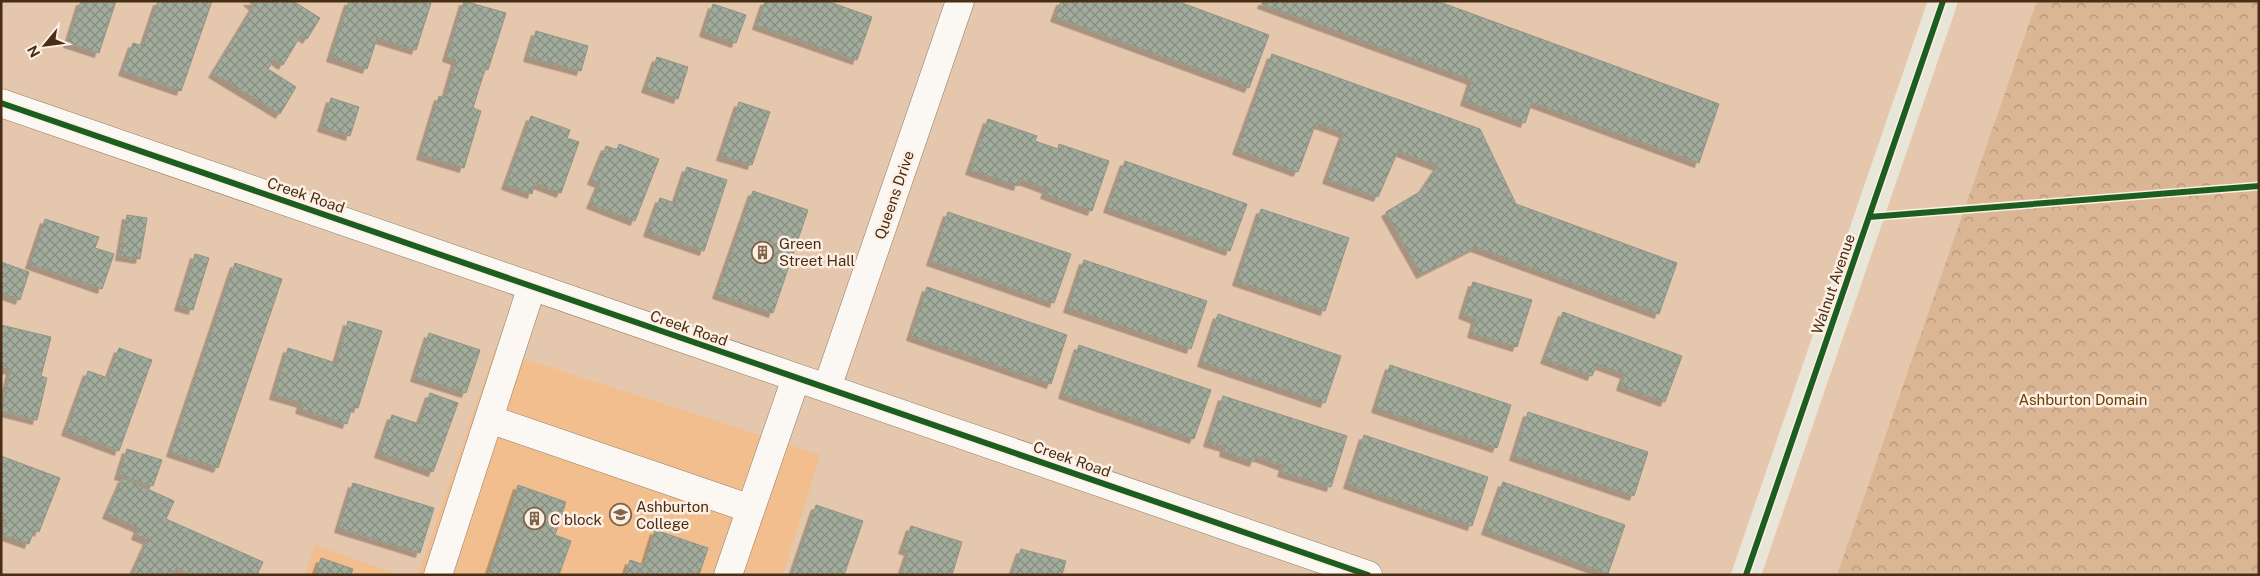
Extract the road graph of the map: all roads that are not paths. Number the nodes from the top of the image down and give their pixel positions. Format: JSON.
{"nodes":[{"id":1,"x":960,"y":1,"type":"edge"},
{"id":2,"x":1943,"y":1,"type":"edge"},
{"id":3,"x":1,"y":103,"type":"edge"},
{"id":4,"x":532,"y":286,"type":"junction"},
{"id":5,"x":796,"y":378,"type":"junction"},
{"id":6,"x":827,"y":388,"type":"junction"},
{"id":7,"x":489,"y":419,"type":"junction"},
{"id":8,"x":751,"y":508,"type":"junction"},
{"id":9,"x":438,"y":575,"type":"edge"},
{"id":10,"x":728,"y":575,"type":"edge"},
{"id":11,"x":1368,"y":575,"type":"edge"},
{"id":12,"x":1746,"y":575,"type":"edge"}],
"edges":[{"from":1,"to":6,"type":"street","name":"Queens Drive"},
{"from":2,"to":12,"type":"main road","name":"Walnut Avenue"},
{"from":3,"to":4,"type":"street","name":"Creek Road"},
{"from":4,"to":5,"type":"street","name":"Creek Road"},
{"from":4,"to":7,"type":"street"},
{"from":5,"to":6,"type":"street","name":"Creek Road"},
{"from":5,"to":8,"type":"street"},
{"from":6,"to":11,"type":"street","name":"Creek Road"},
{"from":7,"to":8,"type":"street"},
{"from":7,"to":9,"type":"street"},
{"from":8,"to":10,"type":"street"}]}
